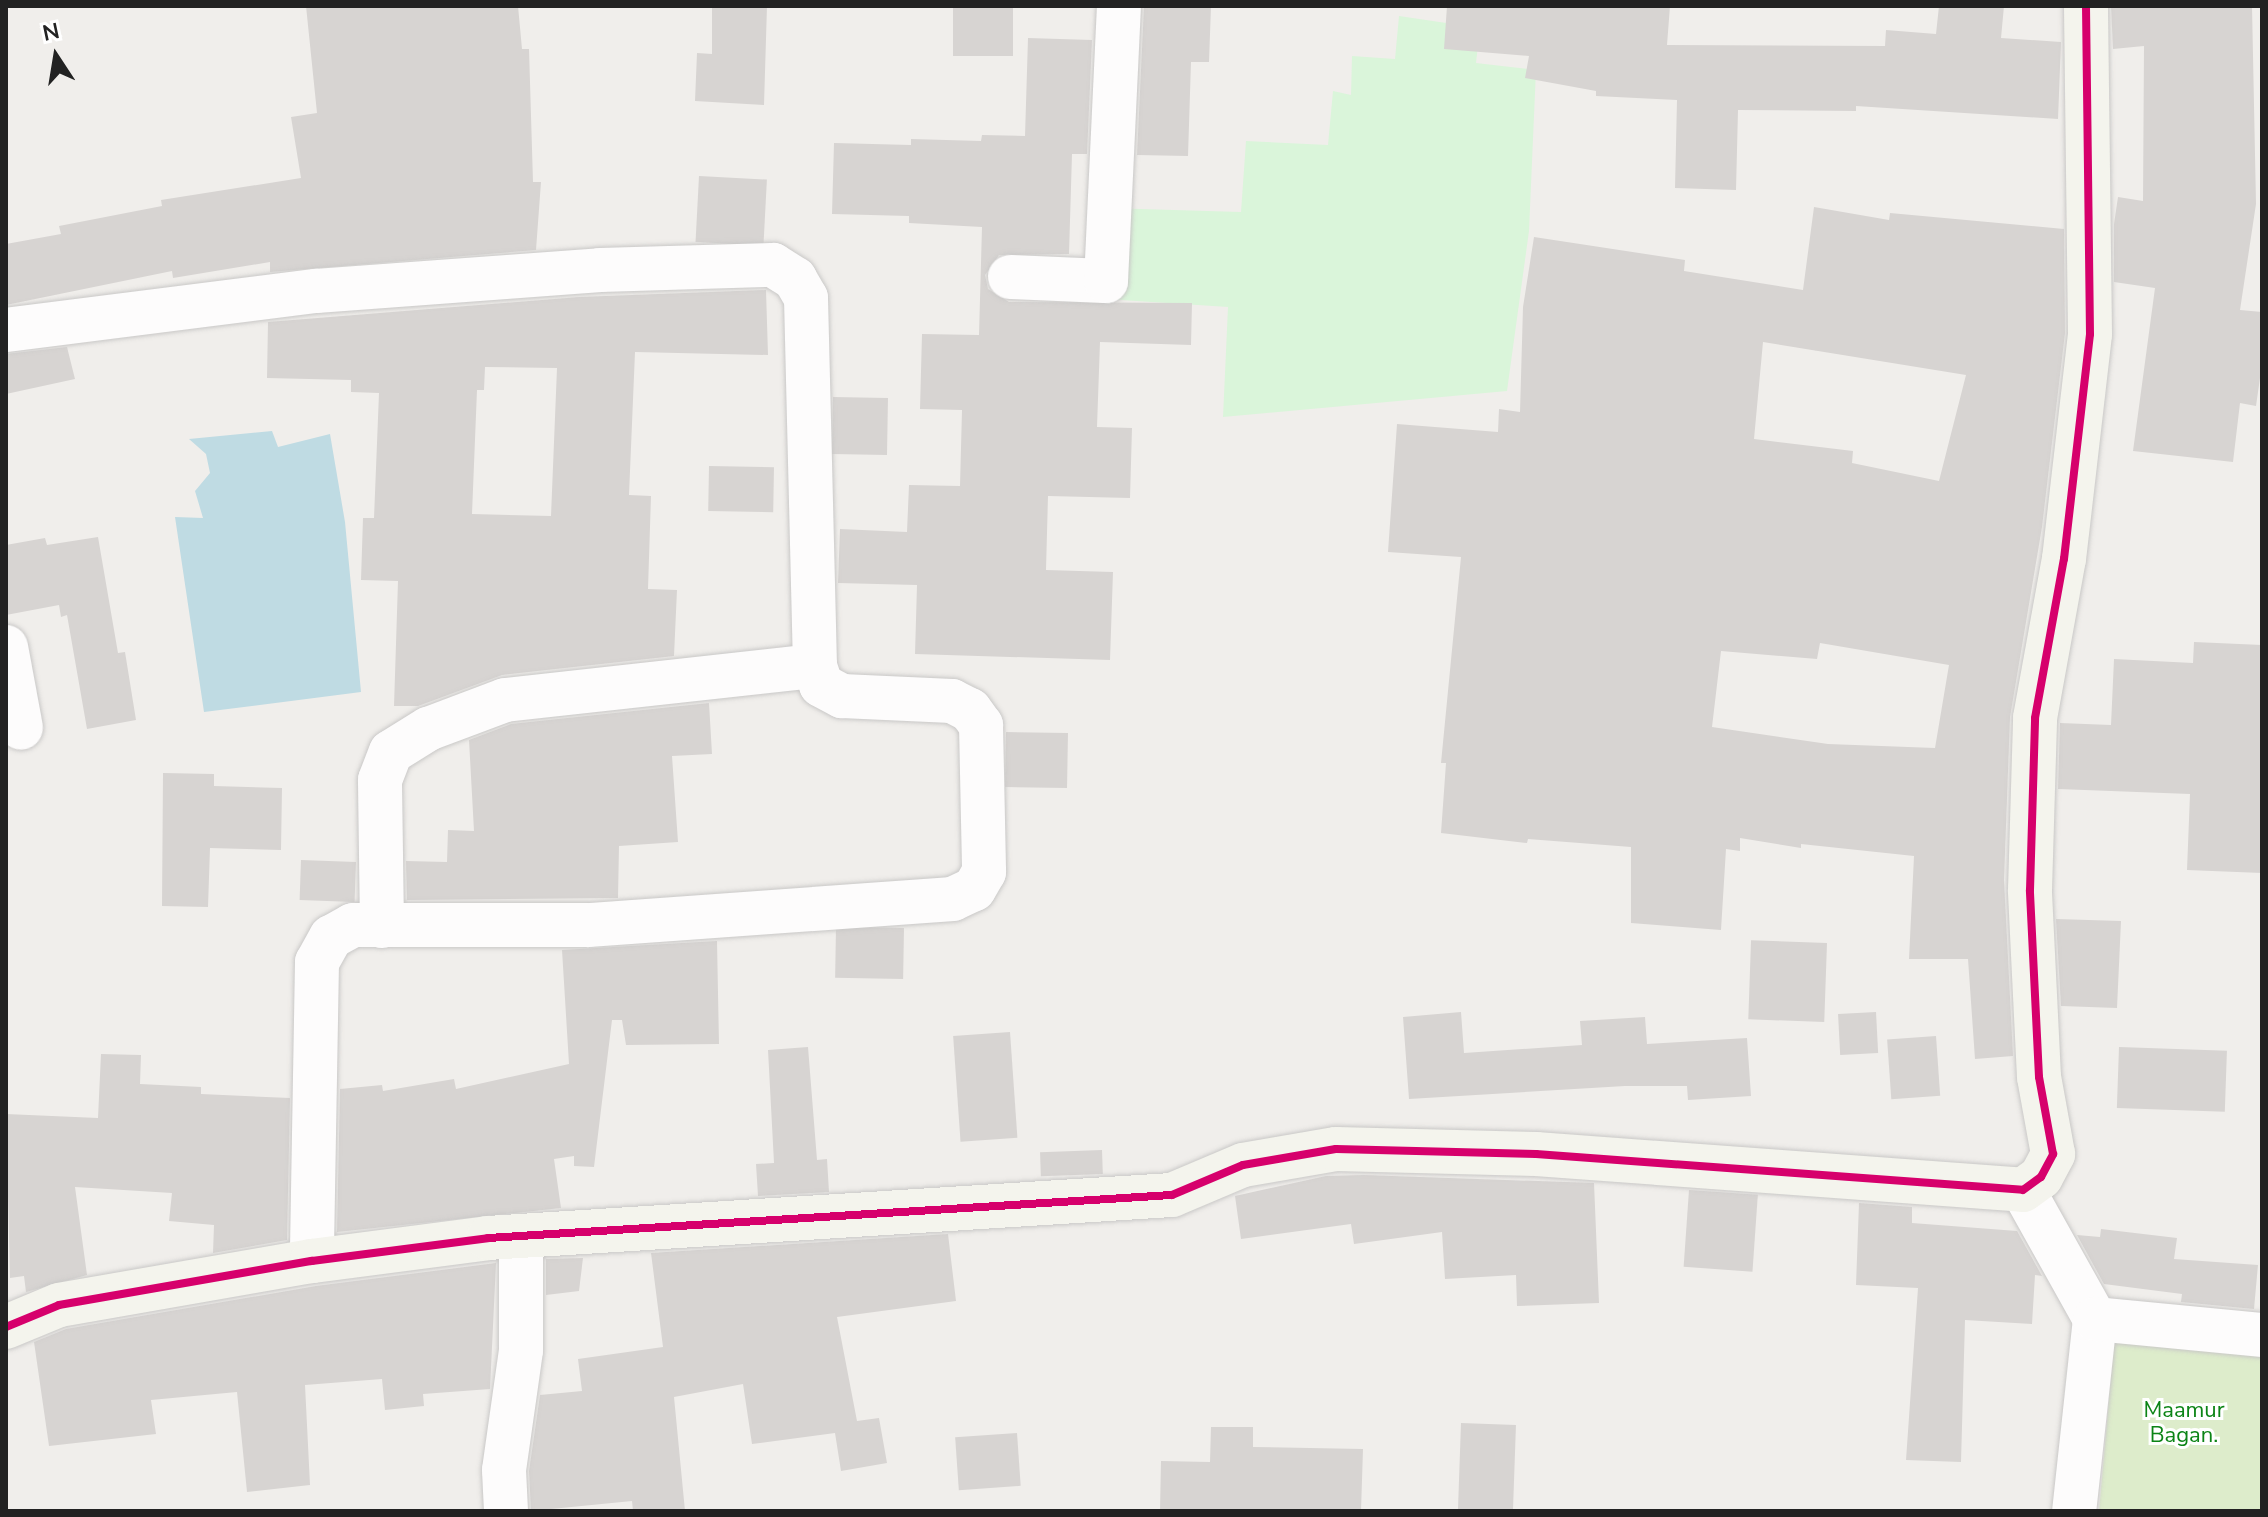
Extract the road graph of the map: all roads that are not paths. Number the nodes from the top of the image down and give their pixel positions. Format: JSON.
{"nodes":[{"id":1,"x":1119,"y":6,"type":"edge"},
{"id":2,"x":2086,"y":6,"type":"edge"},
{"id":3,"x":1010,"y":277,"type":"dead end"},
{"id":4,"x":6,"y":330,"type":"edge"},
{"id":5,"x":6,"y":647,"type":"edge"},
{"id":6,"x":815,"y":666,"type":"junction"},
{"id":7,"x":21,"y":728,"type":"dead end"},
{"id":8,"x":382,"y":926,"type":"junction"},
{"id":9,"x":2023,"y":1190,"type":"junction"},
{"id":10,"x":521,"y":1236,"type":"junction"},
{"id":11,"x":312,"y":1261,"type":"junction"},
{"id":12,"x":2095,"y":1319,"type":"junction"},
{"id":13,"x":6,"y":1327,"type":"edge"},
{"id":14,"x":2262,"y":1335,"type":"edge"},
{"id":15,"x":506,"y":1511,"type":"edge"},
{"id":16,"x":2074,"y":1511,"type":"edge"}],
"edges":[{"from":1,"to":3,"type":"street"},
{"from":2,"to":9,"type":"street"},
{"from":4,"to":6,"type":"street"},
{"from":5,"to":7,"type":"street"},
{"from":6,"to":8,"type":"street"},
{"from":6,"to":8,"type":"street"},
{"from":8,"to":11,"type":"street"},
{"from":9,"to":10,"type":"street"},
{"from":9,"to":12,"type":"street"},
{"from":10,"to":11,"type":"street"},
{"from":10,"to":15,"type":"street"},
{"from":11,"to":13,"type":"street"},
{"from":12,"to":14,"type":"street"},
{"from":12,"to":16,"type":"street"}]}
